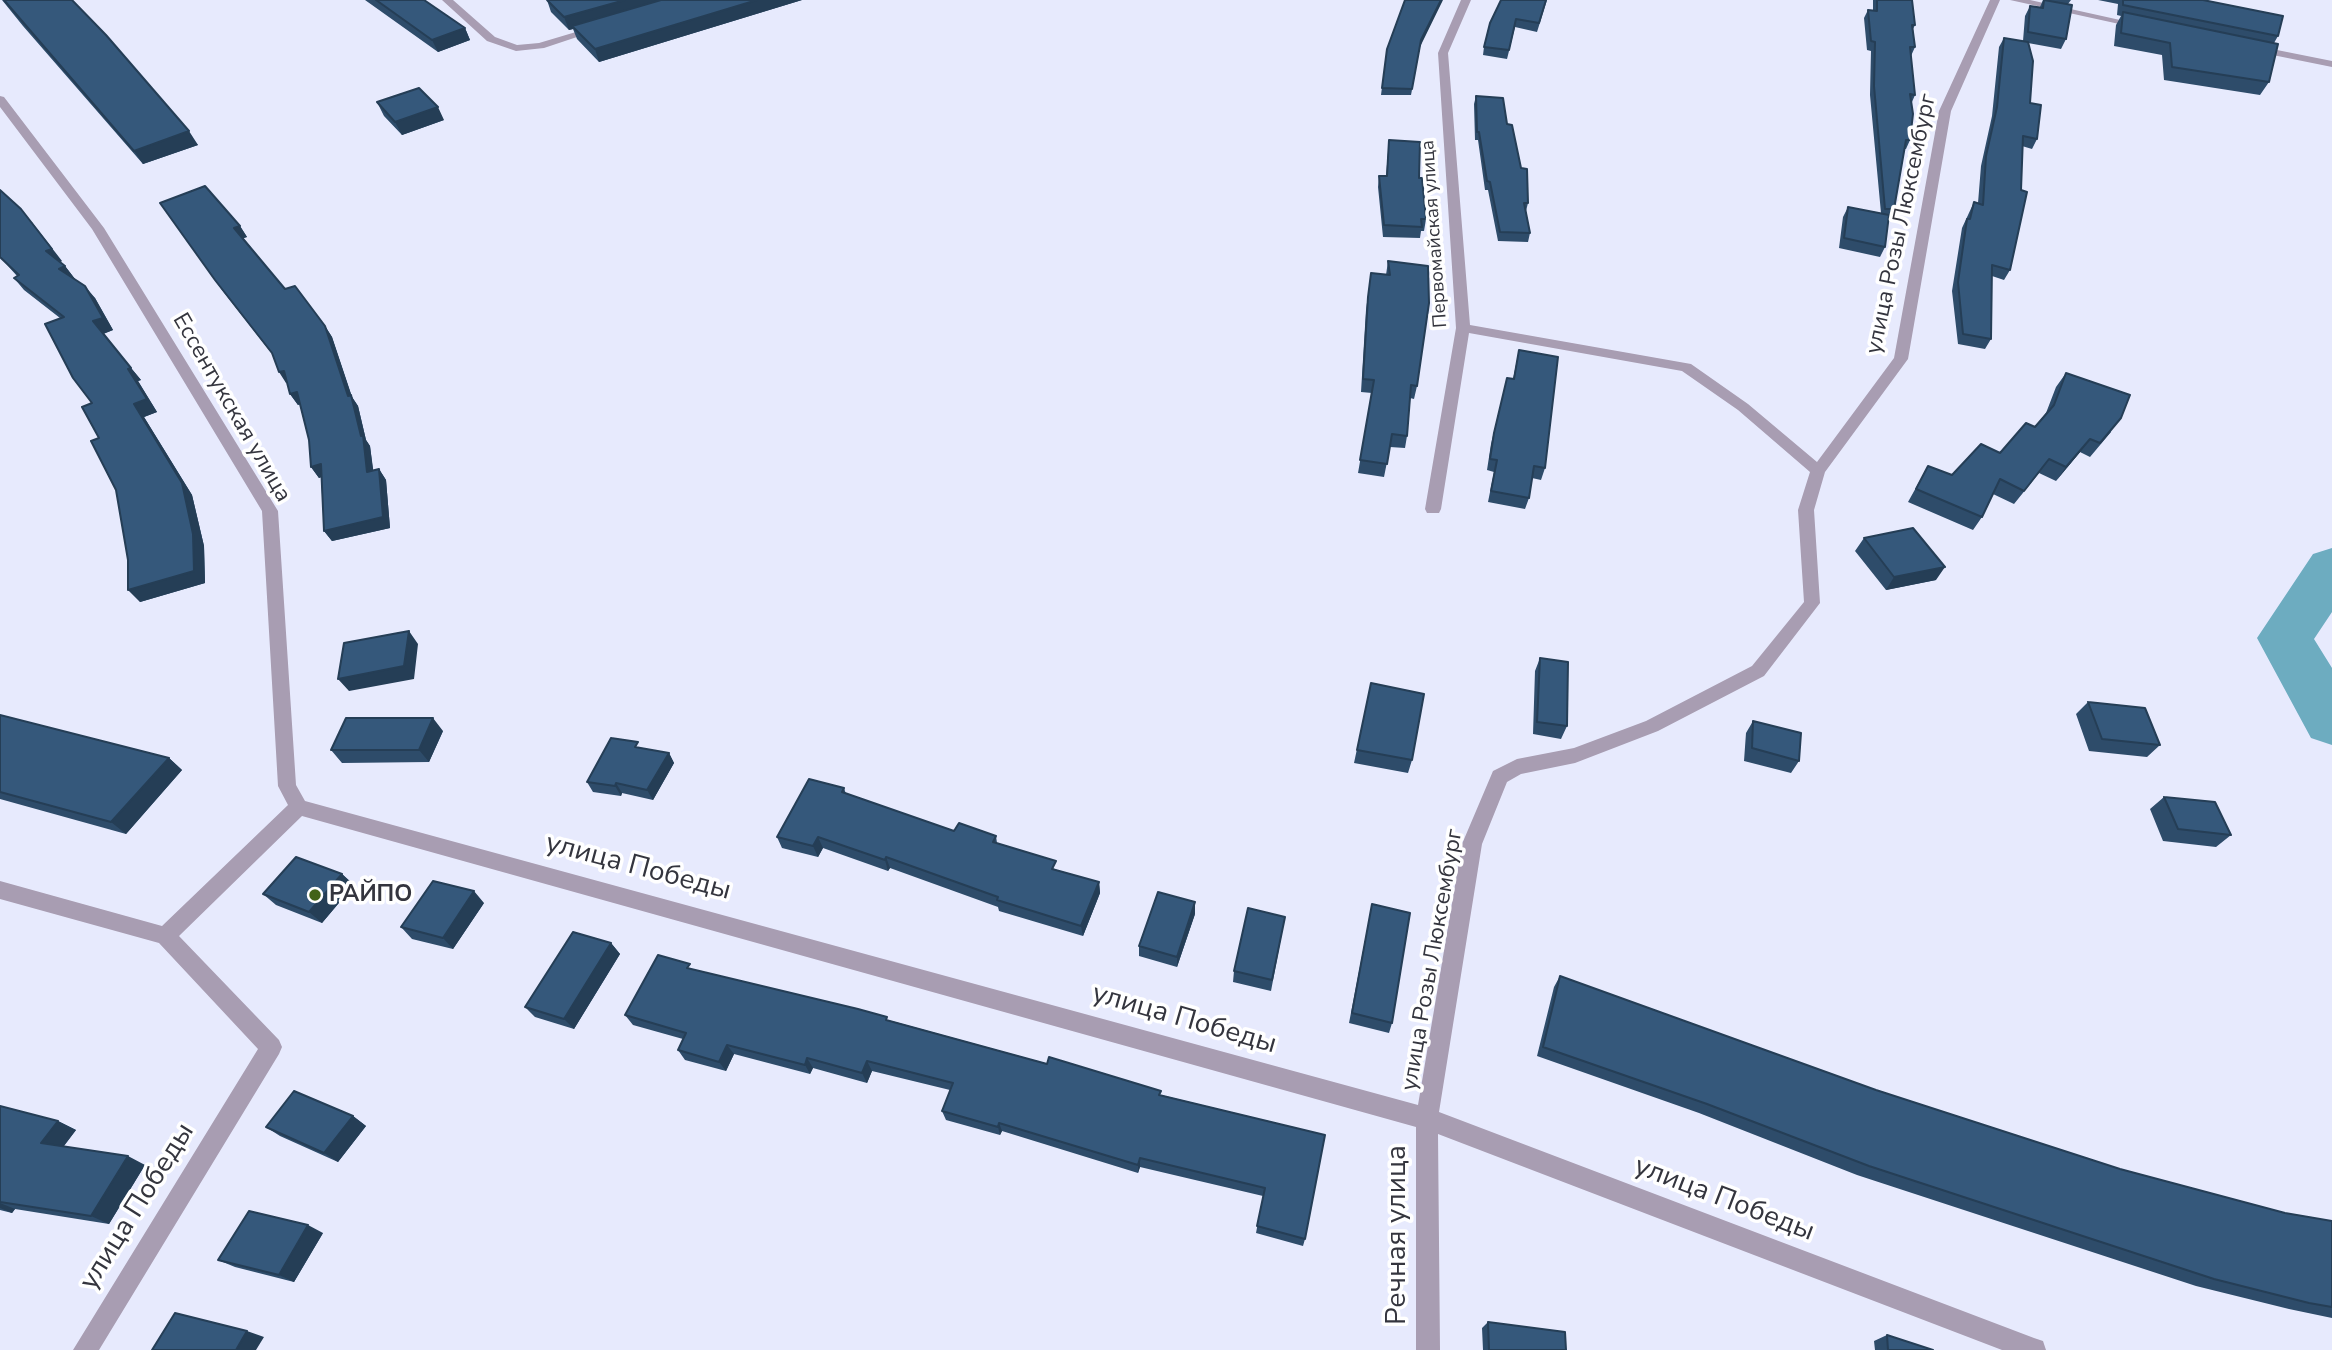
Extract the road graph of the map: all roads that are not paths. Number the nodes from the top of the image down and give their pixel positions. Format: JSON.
{"nodes":[{"id":1,"x":447,"y":0,"type":"edge"},
{"id":2,"x":1466,"y":0,"type":"edge"},
{"id":3,"x":1995,"y":0,"type":"edge"},
{"id":4,"x":2015,"y":0,"type":"edge"},
{"id":5,"x":611,"y":24,"type":"edge"},
{"id":6,"x":2160,"y":29,"type":"edge"},
{"id":7,"x":2239,"y":46,"type":"edge"},
{"id":8,"x":2332,"y":64,"type":"edge"},
{"id":9,"x":0,"y":99,"type":"edge"},
{"id":10,"x":1462,"y":328,"type":"junction"},
{"id":11,"x":1818,"y":471,"type":"junction"},
{"id":12,"x":1433,"y":509,"type":"dead end"},
{"id":13,"x":299,"y":807,"type":"junction"},
{"id":14,"x":0,"y":890,"type":"edge"},
{"id":15,"x":165,"y":936,"type":"junction"},
{"id":16,"x":1427,"y":1119,"type":"junction"},
{"id":17,"x":85,"y":1350,"type":"edge"},
{"id":18,"x":1428,"y":1350,"type":"edge"},
{"id":19,"x":2034,"y":1350,"type":"edge"}],
"edges":[{"from":1,"to":5,"type":"street"},
{"from":2,"to":10,"type":"street","name":"Первомайская улица"},
{"from":3,"to":11,"type":"street","name":"улица Розы Люксембург"},
{"from":4,"to":6,"type":"street"},
{"from":7,"to":8,"type":"street"},
{"from":9,"to":13,"type":"street","name":"Ессентукская улица"},
{"from":10,"to":11,"type":"street"},
{"from":10,"to":12,"type":"street","name":"Первомайская улица"},
{"from":11,"to":16,"type":"street","name":"улица Розы Люксембург"},
{"from":13,"to":15,"type":"street"},
{"from":13,"to":16,"type":"street","name":"улица Победы"},
{"from":14,"to":15,"type":"street"},
{"from":15,"to":17,"type":"street","name":"улица Победы"},
{"from":16,"to":18,"type":"street","name":"Речная улица"},
{"from":16,"to":19,"type":"street","name":"улица Победы"}]}
